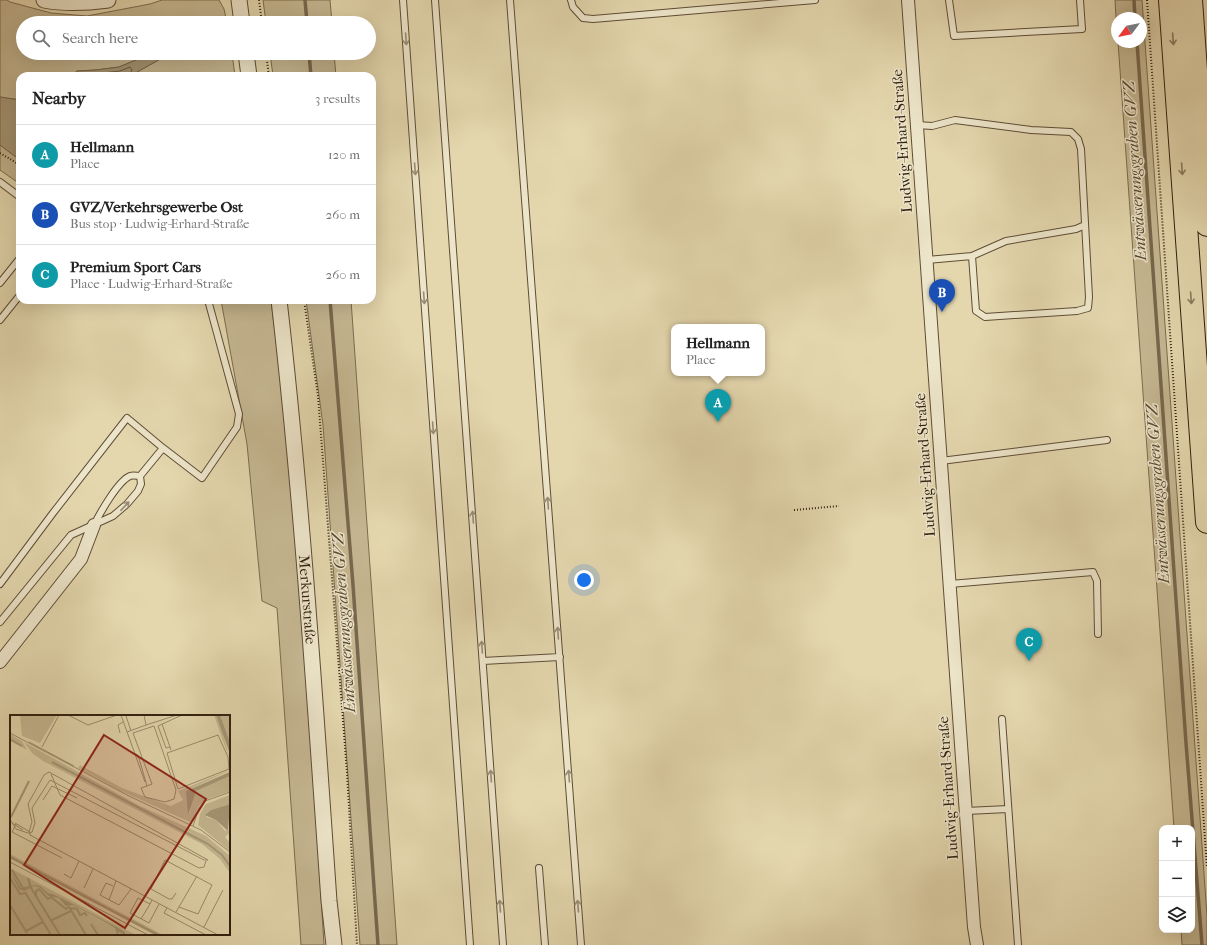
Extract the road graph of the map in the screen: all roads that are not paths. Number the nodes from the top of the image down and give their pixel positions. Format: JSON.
{"nodes":[{"id":1,"x":44,"y":0,"type":"edge"},
{"id":2,"x":108,"y":0,"type":"edge"},
{"id":3,"x":239,"y":0,"type":"edge"},
{"id":4,"x":403,"y":0,"type":"edge"},
{"id":5,"x":435,"y":0,"type":"edge"},
{"id":6,"x":510,"y":0,"type":"edge"},
{"id":7,"x":571,"y":0,"type":"edge"},
{"id":8,"x":815,"y":0,"type":"edge"},
{"id":9,"x":908,"y":0,"type":"edge"},
{"id":10,"x":949,"y":0,"type":"edge"},
{"id":11,"x":1080,"y":0,"type":"edge"},
{"id":12,"x":1170,"y":0,"type":"edge"},
{"id":13,"x":1191,"y":0,"type":"edge"},
{"id":14,"x":241,"y":16,"type":"edge"},
{"id":15,"x":247,"y":60,"type":"edge"},
{"id":16,"x":248,"y":72,"type":"edge"},
{"id":17,"x":917,"y":125,"type":"junction"},
{"id":18,"x":0,"y":182,"type":"edge"},
{"id":19,"x":16,"y":194,"type":"edge"},
{"id":20,"x":1085,"y":225,"type":"junction"},
{"id":21,"x":1207,"y":225,"type":"edge"},
{"id":22,"x":972,"y":256,"type":"junction"},
{"id":23,"x":927,"y":260,"type":"junction"},
{"id":24,"x":16,"y":263,"type":"edge"},
{"id":25,"x":0,"y":283,"type":"edge"},
{"id":26,"x":16,"y":300,"type":"edge"},
{"id":27,"x":209,"y":304,"type":"edge"},
{"id":28,"x":279,"y":304,"type":"edge"},
{"id":29,"x":0,"y":320,"type":"edge"},
{"id":30,"x":1107,"y":440,"type":"dead end"},
{"id":31,"x":163,"y":448,"type":"junction"},
{"id":32,"x":941,"y":461,"type":"junction"},
{"id":33,"x":140,"y":476,"type":"junction"},
{"id":34,"x":1207,"y":522,"type":"edge"},
{"id":35,"x":94,"y":525,"type":"junction"},
{"id":36,"x":0,"y":584,"type":"edge"},
{"id":37,"x":950,"y":584,"type":"junction"},
{"id":38,"x":0,"y":622,"type":"edge"},
{"id":39,"x":1098,"y":634,"type":"dead end"},
{"id":40,"x":560,"y":657,"type":"junction"},
{"id":41,"x":483,"y":661,"type":"junction"},
{"id":42,"x":0,"y":662,"type":"edge"},
{"id":43,"x":1002,"y":719,"type":"dead end"},
{"id":44,"x":1008,"y":809,"type":"junction"},
{"id":45,"x":966,"y":811,"type":"junction"},
{"id":46,"x":539,"y":868,"type":"dead end"},
{"id":47,"x":329,"y":901,"type":"junction"},
{"id":48,"x":974,"y":927,"type":"junction"},
{"id":49,"x":329,"y":945,"type":"edge"},
{"id":50,"x":334,"y":945,"type":"edge"},
{"id":51,"x":470,"y":945,"type":"edge"},
{"id":52,"x":503,"y":945,"type":"edge"},
{"id":53,"x":545,"y":945,"type":"edge"},
{"id":54,"x":581,"y":945,"type":"edge"},
{"id":55,"x":974,"y":945,"type":"edge"},
{"id":56,"x":977,"y":945,"type":"edge"},
{"id":57,"x":1018,"y":945,"type":"edge"}],
"edges":[{"from":1,"to":2,"type":"street"},
{"from":3,"to":14,"type":"street"},
{"from":4,"to":51,"type":"lane","one_way":true},
{"from":41,"to":5,"type":"lane","one_way":true},
{"from":40,"to":6,"type":"lane","one_way":true},
{"from":7,"to":8,"type":"lane"},
{"from":9,"to":17,"type":"street","name":"Ludwig-Erhard-Straße"},
{"from":10,"to":11,"type":"lane"},
{"from":12,"to":34,"type":"highway","one_way":true},
{"from":13,"to":21,"type":"highway"},
{"from":15,"to":16,"type":"street"},
{"from":17,"to":20,"type":"lane"},
{"from":17,"to":23,"type":"street","name":"Ludwig-Erhard-Straße"},
{"from":18,"to":19,"type":"lane"},
{"from":20,"to":22,"type":"lane"},
{"from":20,"to":22,"type":"lane"},
{"from":22,"to":23,"type":"lane"},
{"from":23,"to":32,"type":"street","name":"Ludwig-Erhard-Straße"},
{"from":24,"to":25,"type":"lane"},
{"from":26,"to":29,"type":"lane"},
{"from":27,"to":31,"type":"lane"},
{"from":28,"to":47,"type":"street","name":"Merkurstraße"},
{"from":30,"to":32,"type":"lane"},
{"from":31,"to":33,"type":"lane"},
{"from":31,"to":36,"type":"lane"},
{"from":32,"to":37,"type":"street","name":"Ludwig-Erhard-Straße"},
{"from":33,"to":35,"type":"lane"},
{"from":35,"to":33,"type":"lane","one_way":true},
{"from":35,"to":38,"type":"lane"},
{"from":35,"to":42,"type":"street"},
{"from":37,"to":39,"type":"lane"},
{"from":37,"to":45,"type":"street","name":"Ludwig-Erhard-Straße"},
{"from":40,"to":41,"type":"lane"},
{"from":54,"to":40,"type":"lane","one_way":true},
{"from":52,"to":41,"type":"lane","one_way":true},
{"from":43,"to":44,"type":"lane"},
{"from":44,"to":45,"type":"lane"},
{"from":44,"to":57,"type":"lane"},
{"from":45,"to":48,"type":"street","name":"Ludwig-Erhard-Straße"},
{"from":46,"to":53,"type":"lane"},
{"from":47,"to":49,"type":"street","name":"Merkurstraße"},
{"from":47,"to":50,"type":"street","name":"Merkurstraße"},
{"from":48,"to":55,"type":"street","name":"Ludwig-Erhard-Straße"},
{"from":48,"to":56,"type":"street","name":"Ludwig-Erhard-Straße"}]}
